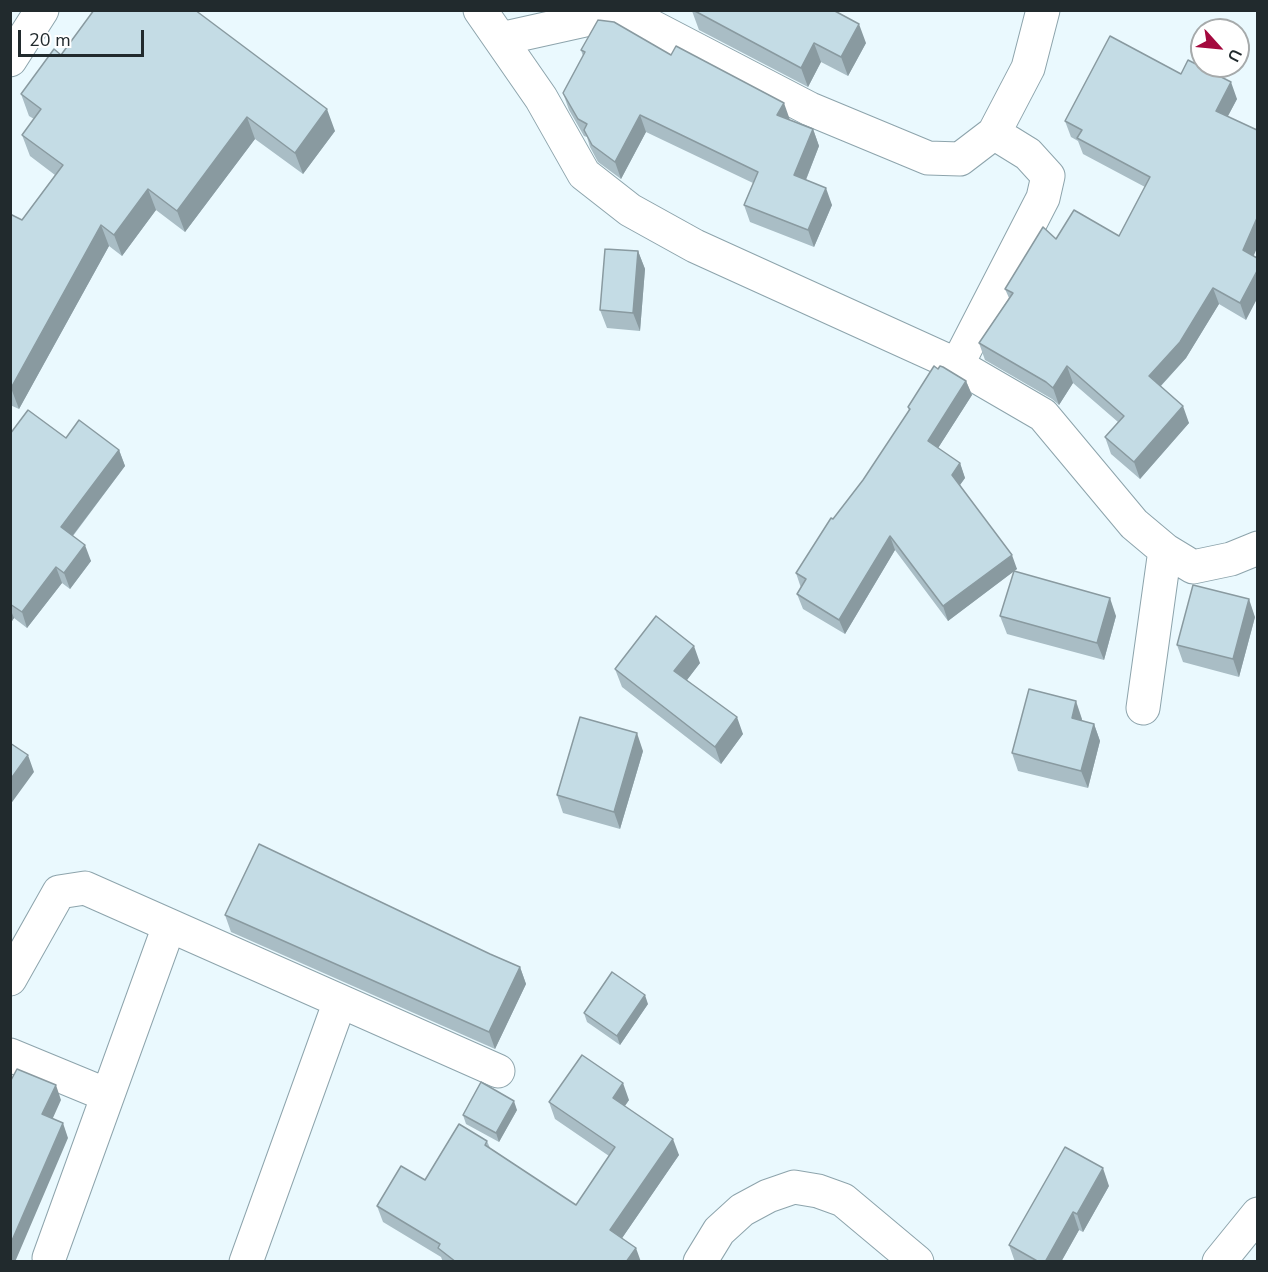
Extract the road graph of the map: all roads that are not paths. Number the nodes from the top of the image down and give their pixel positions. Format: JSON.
{"nodes":[{"id":1,"x":42,"y":10,"type":"edge"},
{"id":2,"x":480,"y":10,"type":"edge"},
{"id":3,"x":1043,"y":10,"type":"edge"},
{"id":4,"x":500,"y":39,"type":"junction"},
{"id":5,"x":10,"y":60,"type":"edge"},
{"id":6,"x":994,"y":133,"type":"junction"},
{"id":7,"x":957,"y":365,"type":"junction"},
{"id":8,"x":1257,"y":548,"type":"edge"},
{"id":9,"x":1165,"y":550,"type":"junction"},
{"id":10,"x":1143,"y":708,"type":"dead end"},
{"id":11,"x":169,"y":926,"type":"junction"},
{"id":12,"x":10,"y":979,"type":"edge"},
{"id":13,"x":340,"y":1001,"type":"junction"},
{"id":14,"x":10,"y":1055,"type":"edge"},
{"id":15,"x":498,"y":1071,"type":"dead end"},
{"id":16,"x":107,"y":1095,"type":"junction"},
{"id":17,"x":1257,"y":1214,"type":"edge"},
{"id":18,"x":49,"y":1257,"type":"dead end"},
{"id":19,"x":246,"y":1262,"type":"edge"},
{"id":20,"x":700,"y":1262,"type":"edge"},
{"id":21,"x":917,"y":1262,"type":"edge"},
{"id":22,"x":1219,"y":1262,"type":"edge"}],
"edges":[{"from":1,"to":5,"type":"street"},
{"from":2,"to":4,"type":"street"},
{"from":3,"to":6,"type":"street"},
{"from":4,"to":6,"type":"street"},
{"from":4,"to":7,"type":"street"},
{"from":6,"to":7,"type":"street"},
{"from":7,"to":9,"type":"street"},
{"from":8,"to":9,"type":"street"},
{"from":9,"to":10,"type":"street"},
{"from":11,"to":12,"type":"street"},
{"from":11,"to":13,"type":"street"},
{"from":11,"to":16,"type":"street"},
{"from":13,"to":15,"type":"street"},
{"from":13,"to":19,"type":"street"},
{"from":14,"to":16,"type":"street"},
{"from":16,"to":18,"type":"street"},
{"from":17,"to":22,"type":"street"},
{"from":20,"to":21,"type":"street"}]}
